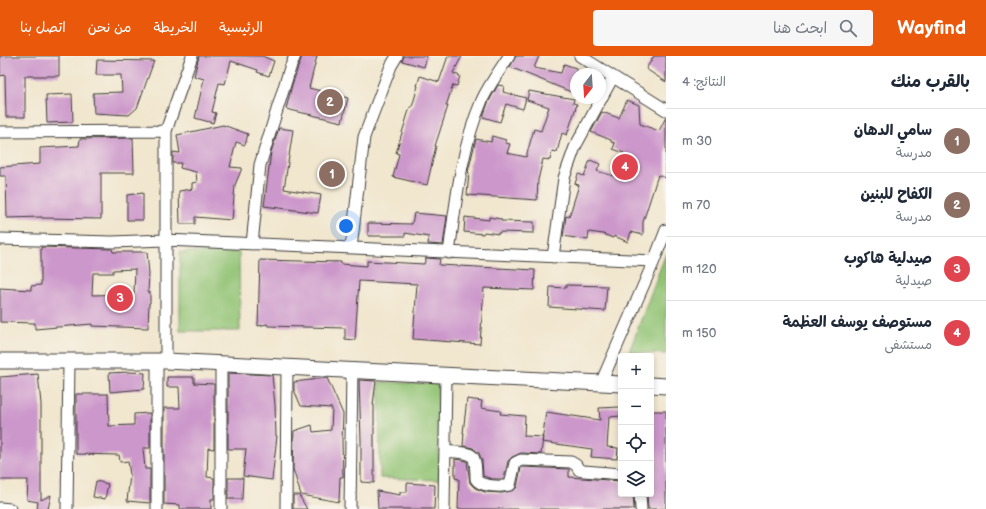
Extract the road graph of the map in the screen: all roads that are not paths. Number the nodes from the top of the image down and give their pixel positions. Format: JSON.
{"nodes":[{"id":1,"x":192,"y":56,"type":"edge"},
{"id":2,"x":295,"y":56,"type":"edge"},
{"id":3,"x":397,"y":56,"type":"edge"},
{"id":4,"x":509,"y":56,"type":"edge"},
{"id":5,"x":580,"y":56,"type":"edge"},
{"id":6,"x":613,"y":77,"type":"junction"},
{"id":7,"x":666,"y":110,"type":"edge"},
{"id":8,"x":166,"y":131,"type":"junction"},
{"id":9,"x":0,"y":132,"type":"edge"},
{"id":10,"x":666,"y":230,"type":"edge"},
{"id":11,"x":0,"y":239,"type":"edge"},
{"id":12,"x":165,"y":240,"type":"junction"},
{"id":13,"x":252,"y":244,"type":"junction"},
{"id":14,"x":351,"y":248,"type":"junction"},
{"id":15,"x":449,"y":252,"type":"junction"},
{"id":16,"x":554,"y":257,"type":"junction"},
{"id":17,"x":654,"y":261,"type":"junction"},
{"id":18,"x":0,"y":361,"type":"edge"},
{"id":19,"x":161,"y":361,"type":"junction"},
{"id":20,"x":69,"y":362,"type":"junction"},
{"id":21,"x":221,"y":364,"type":"junction"},
{"id":22,"x":287,"y":367,"type":"junction"},
{"id":23,"x":352,"y":370,"type":"junction"},
{"id":24,"x":446,"y":375,"type":"junction"},
{"id":25,"x":601,"y":383,"type":"junction"},
{"id":26,"x":618,"y":384,"type":"edge"},
{"id":27,"x":654,"y":385,"type":"edge"},
{"id":28,"x":666,"y":386,"type":"edge"},
{"id":29,"x":445,"y":451,"type":"junction"},
{"id":30,"x":618,"y":474,"type":"edge"},
{"id":31,"x":640,"y":497,"type":"edge"},
{"id":32,"x":0,"y":508,"type":"edge"},
{"id":33,"x":10,"y":509,"type":"edge"},
{"id":34,"x":67,"y":509,"type":"edge"},
{"id":35,"x":156,"y":509,"type":"edge"},
{"id":36,"x":221,"y":509,"type":"edge"},
{"id":37,"x":286,"y":509,"type":"edge"},
{"id":38,"x":350,"y":509,"type":"edge"},
{"id":39,"x":444,"y":509,"type":"edge"},
{"id":40,"x":641,"y":509,"type":"edge"}],
"edges":[{"from":1,"to":8,"type":"street"},
{"from":2,"to":13,"type":"street"},
{"from":3,"to":14,"type":"street"},
{"from":4,"to":15,"type":"street"},
{"from":5,"to":6,"type":"street"},
{"from":6,"to":7,"type":"street"},
{"from":6,"to":16,"type":"street"},
{"from":8,"to":9,"type":"street"},
{"from":8,"to":12,"type":"street"},
{"from":10,"to":17,"type":"street"},
{"from":11,"to":12,"type":"street"},
{"from":12,"to":13,"type":"street"},
{"from":12,"to":19,"type":"street"},
{"from":13,"to":14,"type":"street"},
{"from":14,"to":15,"type":"street"},
{"from":15,"to":16,"type":"street"},
{"from":16,"to":17,"type":"street"},
{"from":17,"to":25,"type":"street"},
{"from":18,"to":20,"type":"main road"},
{"from":19,"to":20,"type":"main road"},
{"from":19,"to":21,"type":"main road"},
{"from":19,"to":35,"type":"street"},
{"from":20,"to":34,"type":"street"},
{"from":21,"to":22,"type":"main road"},
{"from":21,"to":36,"type":"street"},
{"from":22,"to":23,"type":"main road"},
{"from":22,"to":37,"type":"street"},
{"from":23,"to":24,"type":"main road"},
{"from":23,"to":38,"type":"street"},
{"from":24,"to":25,"type":"main road"},
{"from":24,"to":29,"type":"street"},
{"from":25,"to":26,"type":"main road"},
{"from":27,"to":28,"type":"main road"},
{"from":29,"to":30,"type":"street"},
{"from":29,"to":39,"type":"street"},
{"from":31,"to":40,"type":"street"},
{"from":32,"to":33,"type":"street"}]}
